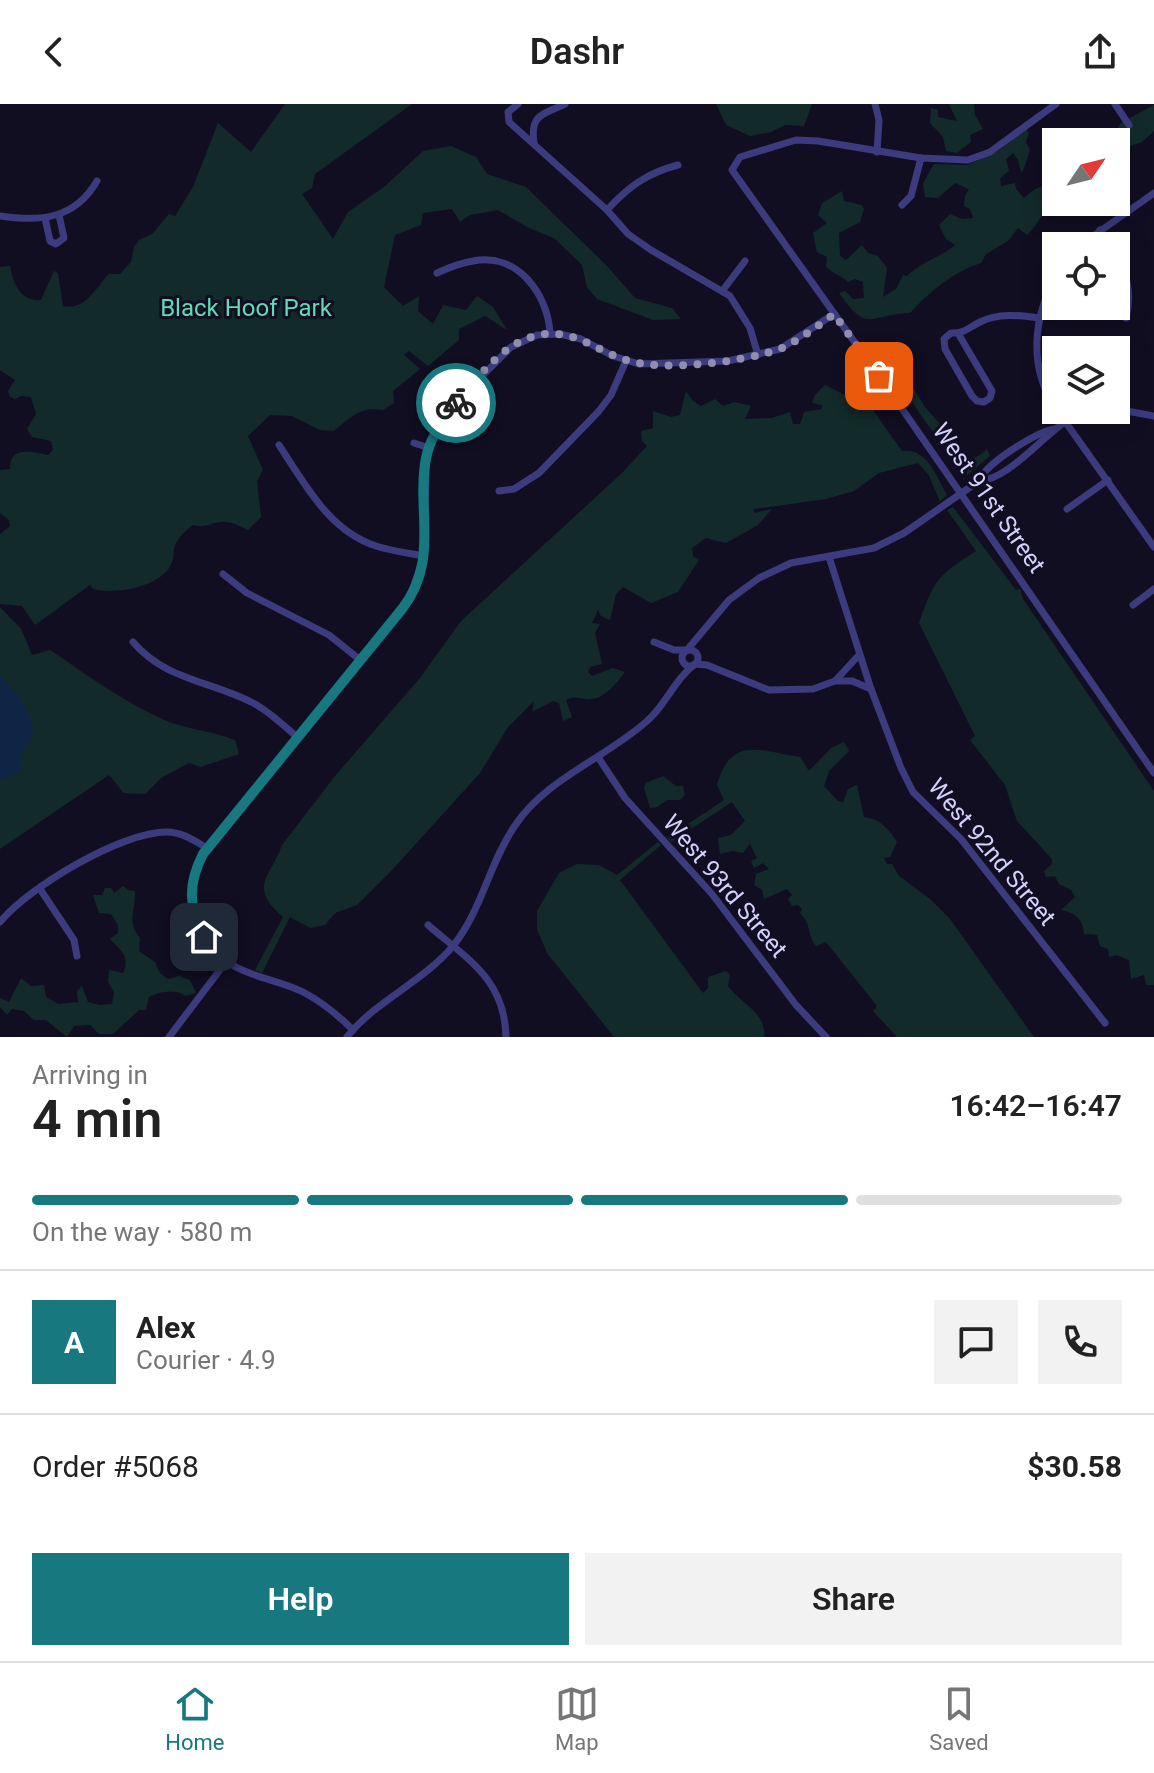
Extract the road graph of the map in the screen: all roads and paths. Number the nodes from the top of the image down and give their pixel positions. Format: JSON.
{"nodes":[{"id":1,"x":518,"y":104,"type":"edge"},
{"id":2,"x":565,"y":104,"type":"edge"},
{"id":3,"x":875,"y":104,"type":"edge"},
{"id":4,"x":1056,"y":104,"type":"edge"},
{"id":5,"x":1115,"y":104,"type":"edge"},
{"id":6,"x":1129,"y":125,"type":"dead end"},
{"id":7,"x":534,"y":143,"type":"junction"},
{"id":8,"x":877,"y":152,"type":"junction"},
{"id":9,"x":921,"y":158,"type":"junction"},
{"id":10,"x":678,"y":165,"type":"dead end"},
{"id":11,"x":97,"y":181,"type":"dead end"},
{"id":12,"x":1154,"y":193,"type":"edge"},
{"id":13,"x":902,"y":205,"type":"dead end"},
{"id":14,"x":607,"y":210,"type":"junction"},
{"id":15,"x":59,"y":215,"type":"junction"},
{"id":16,"x":0,"y":216,"type":"edge"},
{"id":17,"x":45,"y":218,"type":"junction"},
{"id":18,"x":1100,"y":230,"type":"joint"},
{"id":19,"x":1097,"y":232,"type":"edge"},
{"id":20,"x":745,"y":261,"type":"dead end"},
{"id":21,"x":437,"y":273,"type":"dead end"},
{"id":22,"x":723,"y":290,"type":"junction"},
{"id":23,"x":1042,"y":309,"type":"edge"},
{"id":24,"x":834,"y":314,"type":"junction"},
{"id":25,"x":1038,"y":318,"type":"junction"},
{"id":26,"x":550,"y":333,"type":"junction"},
{"id":27,"x":959,"y":335,"type":"junction"},
{"id":28,"x":758,"y":355,"type":"junction"},
{"id":29,"x":626,"y":361,"type":"junction"},
{"id":30,"x":1042,"y":378,"type":"edge"},
{"id":31,"x":1130,"y":412,"type":"edge"},
{"id":32,"x":1154,"y":416,"type":"edge"},
{"id":33,"x":1062,"y":424,"type":"edge"},
{"id":34,"x":1068,"y":424,"type":"edge"},
{"id":35,"x":414,"y":443,"type":"dead end"},
{"id":36,"x":279,"y":445,"type":"dead end"},
{"id":37,"x":429,"y":448,"type":"junction"},
{"id":38,"x":1108,"y":480,"type":"junction"},
{"id":39,"x":499,"y":491,"type":"dead end"},
{"id":40,"x":961,"y":494,"type":"junction"},
{"id":41,"x":1067,"y":509,"type":"dead end"},
{"id":42,"x":1154,"y":547,"type":"edge"},
{"id":43,"x":424,"y":556,"type":"junction"},
{"id":44,"x":829,"y":557,"type":"junction"},
{"id":45,"x":223,"y":574,"type":"dead end"},
{"id":46,"x":1154,"y":589,"type":"edge"},
{"id":47,"x":1133,"y":605,"type":"dead end"},
{"id":48,"x":700,"y":636,"type":"junction"},
{"id":49,"x":133,"y":642,"type":"dead end"},
{"id":50,"x":654,"y":642,"type":"dead end"},
{"id":51,"x":697,"y":654,"type":"junction"},
{"id":52,"x":684,"y":655,"type":"junction"},
{"id":53,"x":859,"y":655,"type":"junction"},
{"id":54,"x":359,"y":659,"type":"junction"},
{"id":55,"x":694,"y":665,"type":"junction"},
{"id":56,"x":707,"y":665,"type":"junction"},
{"id":57,"x":682,"y":675,"type":"junction"},
{"id":58,"x":835,"y":681,"type":"junction"},
{"id":59,"x":871,"y":689,"type":"junction"},
{"id":60,"x":297,"y":737,"type":"junction"},
{"id":61,"x":598,"y":757,"type":"junction"},
{"id":62,"x":1154,"y":773,"type":"edge"},
{"id":63,"x":207,"y":848,"type":"junction"},
{"id":64,"x":40,"y":889,"type":"junction"},
{"id":65,"x":0,"y":922,"type":"edge"},
{"id":66,"x":428,"y":925,"type":"dead end"},
{"id":67,"x":452,"y":946,"type":"junction"},
{"id":68,"x":77,"y":956,"type":"dead end"},
{"id":69,"x":226,"y":962,"type":"junction"},
{"id":70,"x":1105,"y":1023,"type":"dead end"},
{"id":71,"x":350,"y":1033,"type":"edge"},
{"id":72,"x":169,"y":1037,"type":"edge"},
{"id":73,"x":506,"y":1037,"type":"edge"},
{"id":74,"x":826,"y":1037,"type":"edge"}],
"edges":[{"from":1,"to":7,"type":"street"},
{"from":2,"to":7,"type":"street"},
{"from":3,"to":8,"type":"street"},
{"from":4,"to":9,"type":"street"},
{"from":5,"to":6,"type":"street"},
{"from":7,"to":14,"type":"street"},
{"from":8,"to":9,"type":"street"},
{"from":8,"to":24,"type":"street","name":"West 91st Street"},
{"from":9,"to":13,"type":"street"},
{"from":10,"to":14,"type":"street"},
{"from":11,"to":15,"type":"street"},
{"from":12,"to":18,"type":"street"},
{"from":14,"to":22,"type":"street"},
{"from":15,"to":17,"type":"street"},
{"from":15,"to":17,"type":"street"},
{"from":16,"to":17,"type":"street"},
{"from":18,"to":19,"type":"street"},
{"from":20,"to":22,"type":"street"},
{"from":21,"to":26,"type":"street"},
{"from":22,"to":28,"type":"street"},
{"from":23,"to":25,"type":"street"},
{"from":24,"to":28,"type":"street"},
{"from":24,"to":40,"type":"street","name":"West 91st Street"},
{"from":25,"to":27,"type":"street"},
{"from":25,"to":30,"type":"street"},
{"from":26,"to":29,"type":"street"},
{"from":26,"to":37,"type":"street"},
{"from":27,"to":27,"type":"street"},
{"from":28,"to":29,"type":"street"},
{"from":29,"to":39,"type":"street"},
{"from":31,"to":32,"type":"street"},
{"from":33,"to":40,"type":"street"},
{"from":34,"to":38,"type":"street"},
{"from":35,"to":37,"type":"street"},
{"from":36,"to":43,"type":"street"},
{"from":37,"to":43,"type":"street"},
{"from":38,"to":41,"type":"street"},
{"from":38,"to":42,"type":"street"},
{"from":40,"to":44,"type":"street"},
{"from":40,"to":62,"type":"street","name":"West 91st Street"},
{"from":43,"to":54,"type":"street"},
{"from":44,"to":48,"type":"street"},
{"from":44,"to":53,"type":"street","name":"West 92nd Street"},
{"from":45,"to":54,"type":"street"},
{"from":46,"to":47,"type":"street"},
{"from":48,"to":51,"type":"street"},
{"from":48,"to":52,"type":"street"},
{"from":49,"to":60,"type":"street"},
{"from":50,"to":52,"type":"street"},
{"from":51,"to":52,"type":"street"},
{"from":51,"to":55,"type":"street"},
{"from":51,"to":56,"type":"street"},
{"from":52,"to":55,"type":"street"},
{"from":52,"to":57,"type":"street"},
{"from":53,"to":58,"type":"street"},
{"from":53,"to":59,"type":"street","name":"West 92nd Street"},
{"from":54,"to":60,"type":"street"},
{"from":55,"to":56,"type":"street"},
{"from":55,"to":57,"type":"street"},
{"from":56,"to":58,"type":"street"},
{"from":57,"to":61,"type":"street"},
{"from":58,"to":59,"type":"street"},
{"from":59,"to":70,"type":"street","name":"West 92nd Street"},
{"from":60,"to":63,"type":"street"},
{"from":61,"to":67,"type":"street"},
{"from":61,"to":74,"type":"street","name":"West 93rd Street"},
{"from":63,"to":64,"type":"street"},
{"from":63,"to":69,"type":"street"},
{"from":64,"to":65,"type":"street"},
{"from":64,"to":68,"type":"street"},
{"from":66,"to":67,"type":"street"},
{"from":67,"to":71,"type":"street"},
{"from":67,"to":73,"type":"street"},
{"from":69,"to":71,"type":"street"},
{"from":69,"to":72,"type":"street"}]}
